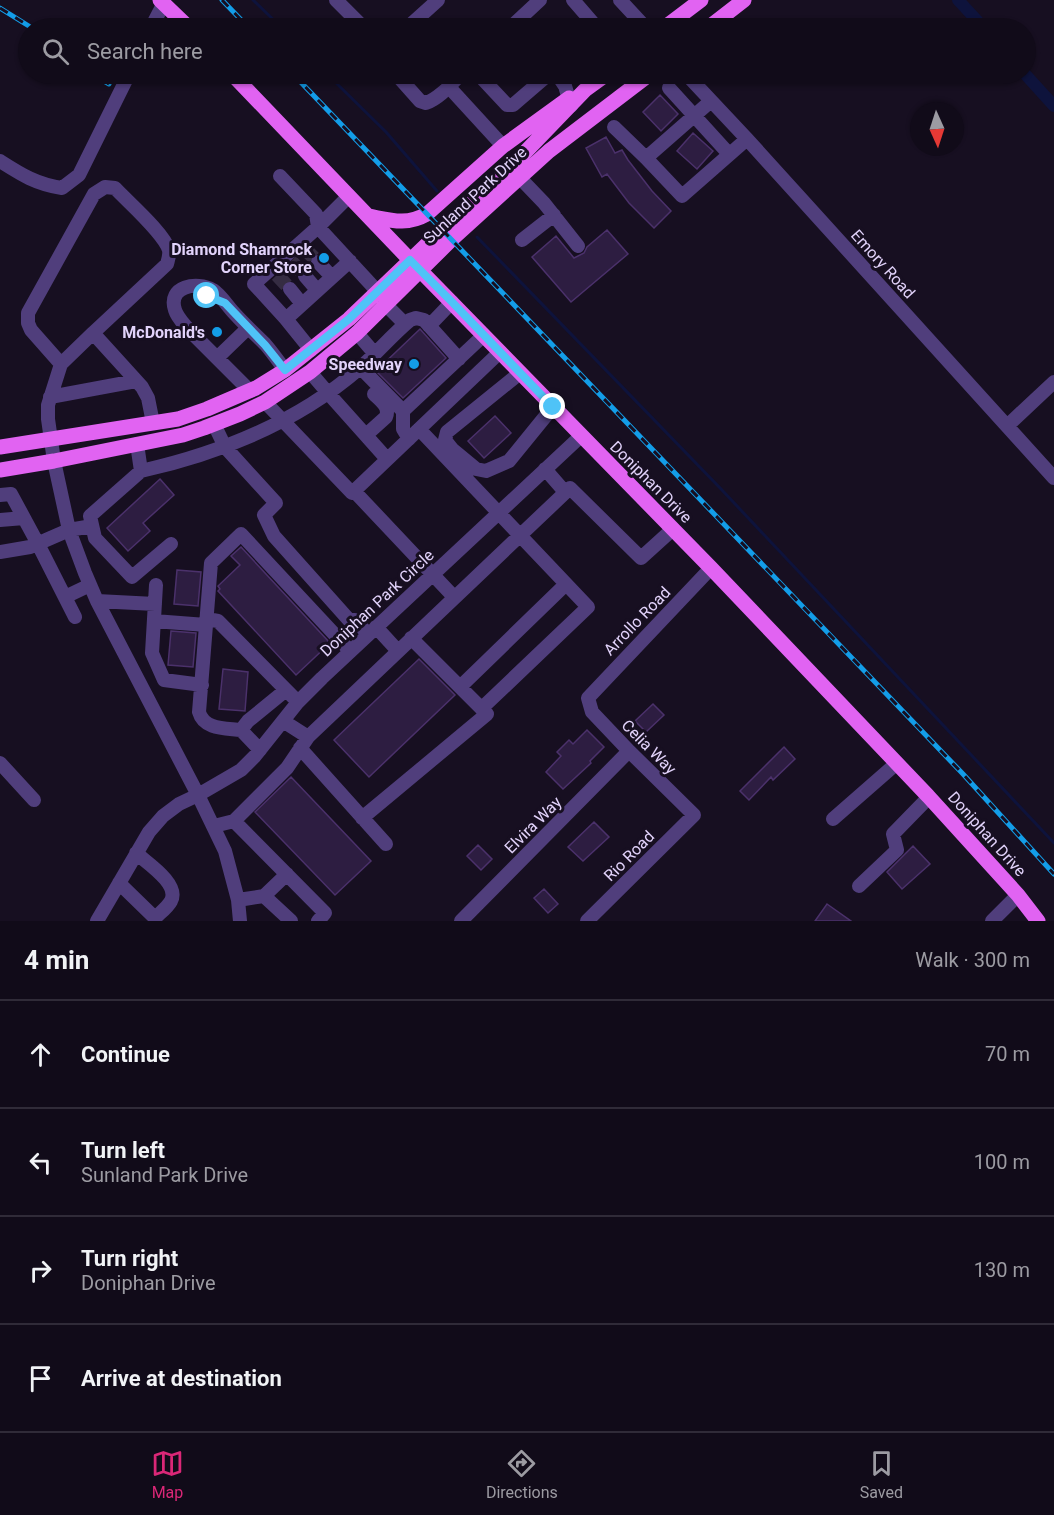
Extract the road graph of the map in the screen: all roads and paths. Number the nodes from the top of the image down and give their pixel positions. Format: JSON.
{"nodes":[{"id":1,"x":336,"y":0,"type":"edge"},
{"id":2,"x":438,"y":0,"type":"edge"},
{"id":3,"x":540,"y":0,"type":"edge"},
{"id":4,"x":573,"y":0,"type":"edge"},
{"id":5,"x":701,"y":0,"type":"edge"},
{"id":6,"x":744,"y":0,"type":"edge"},
{"id":7,"x":162,"y":2,"type":"edge"},
{"id":8,"x":628,"y":3,"type":"edge"},
{"id":9,"x":156,"y":18,"type":"edge"},
{"id":10,"x":179,"y":18,"type":"edge"},
{"id":11,"x":354,"y":18,"type":"edge"},
{"id":12,"x":418,"y":18,"type":"edge"},
{"id":13,"x":521,"y":18,"type":"edge"},
{"id":14,"x":589,"y":18,"type":"edge"},
{"id":15,"x":639,"y":18,"type":"edge"},
{"id":16,"x":677,"y":18,"type":"edge"},
{"id":17,"x":721,"y":18,"type":"edge"},
{"id":18,"x":124,"y":84,"type":"edge"},
{"id":19,"x":242,"y":84,"type":"edge"},
{"id":20,"x":405,"y":84,"type":"edge"},
{"id":21,"x":487,"y":84,"type":"edge"},
{"id":22,"x":537,"y":84,"type":"edge"},
{"id":23,"x":564,"y":84,"type":"edge"},
{"id":24,"x":593,"y":84,"type":"edge"},
{"id":25,"x":637,"y":84,"type":"edge"},
{"id":26,"x":695,"y":84,"type":"edge"},
{"id":27,"x":448,"y":86,"type":"joint"},
{"id":28,"x":669,"y":88,"type":"dead end"},
{"id":29,"x":570,"y":101,"type":"junction"},
{"id":30,"x":711,"y":101,"type":"junction"},
{"id":31,"x":695,"y":116,"type":"junction"},
{"id":32,"x":614,"y":127,"type":"dead end"},
{"id":33,"x":747,"y":138,"type":"junction"},
{"id":34,"x":503,"y":146,"type":"junction"},
{"id":35,"x":729,"y":154,"type":"junction"},
{"id":36,"x":646,"y":158,"type":"junction"},
{"id":37,"x":0,"y":162,"type":"edge"},
{"id":38,"x":280,"y":176,"type":"dead end"},
{"id":39,"x":520,"y":178,"type":"junction"},
{"id":40,"x":349,"y":196,"type":"junction"},
{"id":41,"x":554,"y":215,"type":"junction"},
{"id":42,"x":368,"y":216,"type":"junction"},
{"id":43,"x":318,"y":227,"type":"junction"},
{"id":44,"x":522,"y":240,"type":"dead end"},
{"id":45,"x":578,"y":246,"type":"dead end"},
{"id":46,"x":410,"y":260,"type":"junction"},
{"id":47,"x":350,"y":261,"type":"junction"},
{"id":48,"x":318,"y":262,"type":"tunnel mouth"},
{"id":49,"x":421,"y":271,"type":"junction"},
{"id":50,"x":304,"y":276,"type":"tunnel mouth"},
{"id":51,"x":332,"y":277,"type":"junction"},
{"id":52,"x":290,"y":290,"type":"tunnel mouth"},
{"id":53,"x":317,"y":290,"type":"junction"},
{"id":54,"x":381,"y":298,"type":"junction"},
{"id":55,"x":452,"y":302,"type":"junction"},
{"id":56,"x":302,"y":304,"type":"junction"},
{"id":57,"x":286,"y":319,"type":"junction"},
{"id":58,"x":405,"y":324,"type":"junction"},
{"id":59,"x":429,"y":326,"type":"junction"},
{"id":60,"x":248,"y":328,"type":"junction"},
{"id":61,"x":93,"y":333,"type":"junction"},
{"id":62,"x":357,"y":333,"type":"junction"},
{"id":63,"x":484,"y":335,"type":"junction"},
{"id":64,"x":310,"y":350,"type":"junction"},
{"id":65,"x":500,"y":352,"type":"junction"},
{"id":66,"x":375,"y":354,"type":"junction"},
{"id":67,"x":218,"y":357,"type":"junction"},
{"id":68,"x":454,"y":363,"type":"junction"},
{"id":69,"x":61,"y":364,"type":"junction"},
{"id":70,"x":285,"y":370,"type":"junction"},
{"id":71,"x":357,"y":370,"type":"junction"},
{"id":72,"x":310,"y":372,"type":"junction"},
{"id":73,"x":520,"y":373,"type":"junction"},
{"id":74,"x":136,"y":381,"type":"junction"},
{"id":75,"x":1054,"y":382,"type":"edge"},
{"id":76,"x":465,"y":384,"type":"junction"},
{"id":77,"x":250,"y":391,"type":"junction"},
{"id":78,"x":328,"y":393,"type":"junction"},
{"id":79,"x":50,"y":397,"type":"junction"},
{"id":80,"x":418,"y":397,"type":"junction"},
{"id":81,"x":265,"y":402,"type":"junction"},
{"id":82,"x":553,"y":407,"type":"junction"},
{"id":83,"x":403,"y":411,"type":"junction"},
{"id":84,"x":432,"y":416,"type":"junction"},
{"id":85,"x":282,"y":421,"type":"junction"},
{"id":86,"x":153,"y":423,"type":"junction"},
{"id":87,"x":214,"y":424,"type":"junction"},
{"id":88,"x":1007,"y":426,"type":"junction"},
{"id":89,"x":414,"y":434,"type":"junction"},
{"id":90,"x":183,"y":435,"type":"junction"},
{"id":91,"x":366,"y":435,"type":"junction"},
{"id":92,"x":581,"y":436,"type":"junction"},
{"id":93,"x":50,"y":439,"type":"junction"},
{"id":94,"x":443,"y":440,"type":"junction"},
{"id":95,"x":137,"y":444,"type":"junction"},
{"id":96,"x":0,"y":447,"type":"edge"},
{"id":97,"x":225,"y":447,"type":"junction"},
{"id":98,"x":189,"y":459,"type":"junction"},
{"id":99,"x":387,"y":459,"type":"junction"},
{"id":100,"x":54,"y":461,"type":"junction"},
{"id":101,"x":0,"y":470,"type":"edge"},
{"id":102,"x":545,"y":470,"type":"junction"},
{"id":103,"x":141,"y":471,"type":"junction"},
{"id":104,"x":486,"y":471,"type":"junction"},
{"id":105,"x":1054,"y":478,"type":"edge"},
{"id":106,"x":473,"y":487,"type":"junction"},
{"id":107,"x":354,"y":491,"type":"junction"},
{"id":108,"x":565,"y":492,"type":"junction"},
{"id":109,"x":0,"y":495,"type":"edge"},
{"id":110,"x":498,"y":513,"type":"junction"},
{"id":111,"x":24,"y":518,"type":"junction"},
{"id":112,"x":0,"y":520,"type":"edge"},
{"id":113,"x":92,"y":526,"type":"junction"},
{"id":114,"x":673,"y":529,"type":"junction"},
{"id":115,"x":69,"y":530,"type":"junction"},
{"id":116,"x":520,"y":535,"type":"junction"},
{"id":117,"x":171,"y":543,"type":"dead end"},
{"id":118,"x":38,"y":544,"type":"junction"},
{"id":119,"x":0,"y":552,"type":"edge"},
{"id":120,"x":711,"y":568,"type":"junction"},
{"id":121,"x":433,"y":574,"type":"junction"},
{"id":122,"x":132,"y":577,"type":"junction"},
{"id":123,"x":566,"y":584,"type":"junction"},
{"id":124,"x":90,"y":585,"type":"junction"},
{"id":125,"x":156,"y":585,"type":"dead end"},
{"id":126,"x":65,"y":597,"type":"junction"},
{"id":127,"x":454,"y":597,"type":"junction"},
{"id":128,"x":97,"y":601,"type":"junction"},
{"id":129,"x":126,"y":602,"type":"junction"},
{"id":130,"x":155,"y":604,"type":"junction"},
{"id":131,"x":75,"y":617,"type":"dead end"},
{"id":132,"x":154,"y":621,"type":"junction"},
{"id":133,"x":206,"y":622,"type":"junction"},
{"id":134,"x":372,"y":631,"type":"junction"},
{"id":135,"x":411,"y":638,"type":"junction"},
{"id":136,"x":350,"y":651,"type":"junction"},
{"id":137,"x":398,"y":651,"type":"junction"},
{"id":138,"x":164,"y":680,"type":"junction"},
{"id":139,"x":202,"y":685,"type":"junction"},
{"id":140,"x":460,"y":687,"type":"junction"},
{"id":141,"x":286,"y":690,"type":"junction"},
{"id":142,"x":144,"y":691,"type":"junction"},
{"id":143,"x":588,"y":698,"type":"joint"},
{"id":144,"x":298,"y":702,"type":"junction"},
{"id":145,"x":482,"y":708,"type":"junction"},
{"id":146,"x":283,"y":721,"type":"junction"},
{"id":147,"x":241,"y":730,"type":"junction"},
{"id":148,"x":304,"y":743,"type":"junction"},
{"id":149,"x":260,"y":750,"type":"junction"},
{"id":150,"x":628,"y":751,"type":"junction"},
{"id":151,"x":0,"y":763,"type":"edge"},
{"id":152,"x":897,"y":763,"type":"junction"},
{"id":153,"x":198,"y":795,"type":"junction"},
{"id":154,"x":929,"y":797,"type":"junction"},
{"id":155,"x":34,"y":800,"type":"dead end"},
{"id":156,"x":694,"y":815,"type":"joint"},
{"id":157,"x":363,"y":818,"type":"junction"},
{"id":158,"x":833,"y":819,"type":"dead end"},
{"id":159,"x":234,"y":821,"type":"junction"},
{"id":160,"x":214,"y":826,"type":"junction"},
{"id":161,"x":386,"y":844,"type":"dead end"},
{"id":162,"x":136,"y":854,"type":"junction"},
{"id":163,"x":287,"y":874,"type":"junction"},
{"id":164,"x":118,"y":883,"type":"junction"},
{"id":165,"x":859,"y":886,"type":"dead end"},
{"id":166,"x":1018,"y":895,"type":"junction"},
{"id":167,"x":264,"y":896,"type":"junction"},
{"id":168,"x":238,"y":900,"type":"junction"},
{"id":169,"x":156,"y":920,"type":"edge"},
{"id":170,"x":97,"y":921,"type":"edge"},
{"id":171,"x":240,"y":921,"type":"edge"},
{"id":172,"x":291,"y":921,"type":"edge"},
{"id":173,"x":318,"y":921,"type":"edge"},
{"id":174,"x":460,"y":921,"type":"edge"},
{"id":175,"x":587,"y":921,"type":"edge"},
{"id":176,"x":992,"y":921,"type":"edge"},
{"id":177,"x":1038,"y":921,"type":"edge"}],
"edges":[{"from":1,"to":11,"type":"street"},
{"from":2,"to":12,"type":"street"},
{"from":3,"to":13,"type":"street"},
{"from":4,"to":14,"type":"street"},
{"from":5,"to":16,"type":"main road"},
{"from":6,"to":17,"type":"main road"},
{"from":7,"to":9,"type":"street"},
{"from":7,"to":10,"type":"main road"},
{"from":8,"to":15,"type":"street"},
{"from":18,"to":37,"type":"street"},
{"from":19,"to":40,"type":"main road","name":"Doniphan Drive"},
{"from":20,"to":27,"type":"street"},
{"from":21,"to":22,"type":"street"},
{"from":23,"to":29,"type":"street"},
{"from":24,"to":29,"type":"main road"},
{"from":25,"to":39,"type":"main road","name":"Sunland Park Drive"},
{"from":26,"to":30,"type":"street","name":"Emory Road"},
{"from":27,"to":34,"type":"street"},
{"from":28,"to":31,"type":"street"},
{"from":29,"to":34,"type":"main road"},
{"from":29,"to":46,"type":"main road","name":"Sunland Park Drive"},
{"from":30,"to":31,"type":"street"},
{"from":30,"to":33,"type":"street","name":"Emory Road"},
{"from":31,"to":35,"type":"street"},
{"from":31,"to":36,"type":"street"},
{"from":32,"to":36,"type":"street"},
{"from":33,"to":35,"type":"street"},
{"from":33,"to":88,"type":"street","name":"Emory Road"},
{"from":34,"to":42,"type":"main road"},
{"from":35,"to":36,"type":"street"},
{"from":38,"to":43,"type":"street"},
{"from":39,"to":41,"type":"street"},
{"from":39,"to":49,"type":"main road","name":"Sunland Park Drive"},
{"from":40,"to":42,"type":"main road","name":"Doniphan Drive"},
{"from":40,"to":43,"type":"street"},
{"from":41,"to":44,"type":"street"},
{"from":41,"to":45,"type":"street"},
{"from":42,"to":46,"type":"main road","name":"Doniphan Drive"},
{"from":43,"to":47,"type":"street"},
{"from":43,"to":57,"type":"street"},
{"from":46,"to":49,"type":"main road","name":"Doniphan Drive"},
{"from":46,"to":54,"type":"main road","name":"Sunland Park Drive"},
{"from":47,"to":51,"type":"street"},
{"from":47,"to":54,"type":"street"},
{"from":48,"to":51,"type":"street"},
{"from":49,"to":54,"type":"main road","name":"Sunland Park Drive"},
{"from":49,"to":55,"type":"main road","name":"Doniphan Drive"},
{"from":50,"to":53,"type":"street"},
{"from":51,"to":53,"type":"street"},
{"from":52,"to":56,"type":"street"},
{"from":53,"to":56,"type":"street"},
{"from":54,"to":58,"type":"street"},
{"from":54,"to":62,"type":"main road","name":"Sunland Park Drive"},
{"from":54,"to":64,"type":"main road","name":"Sunland Park Drive"},
{"from":55,"to":59,"type":"street"},
{"from":55,"to":63,"type":"main road","name":"Doniphan Drive"},
{"from":56,"to":57,"type":"street"},
{"from":57,"to":64,"type":"street"},
{"from":58,"to":59,"type":"street"},
{"from":58,"to":66,"type":"street"},
{"from":59,"to":68,"type":"street"},
{"from":60,"to":67,"type":"street"},
{"from":60,"to":67,"type":"street"},
{"from":60,"to":70,"type":"street"},
{"from":61,"to":69,"type":"street"},
{"from":61,"to":69,"type":"street"},
{"from":61,"to":74,"type":"street"},
{"from":62,"to":66,"type":"street"},
{"from":62,"to":72,"type":"main road","name":"Sunland Park Drive"},
{"from":63,"to":65,"type":"main road","name":"Doniphan Drive"},
{"from":63,"to":68,"type":"street"},
{"from":64,"to":70,"type":"main road","name":"Sunland Park Drive"},
{"from":65,"to":73,"type":"main road","name":"Doniphan Drive"},
{"from":65,"to":76,"type":"street"},
{"from":66,"to":71,"type":"street"},
{"from":67,"to":77,"type":"street"},
{"from":68,"to":76,"type":"street"},
{"from":68,"to":80,"type":"street"},
{"from":69,"to":79,"type":"street"},
{"from":70,"to":77,"type":"main road","name":"Sunland Park Drive"},
{"from":71,"to":78,"type":"street"},
{"from":71,"to":83,"type":"street"},
{"from":71,"to":91,"type":"street"},
{"from":72,"to":78,"type":"street"},
{"from":72,"to":81,"type":"main road","name":"Sunland Park Drive"},
{"from":73,"to":82,"type":"main road","name":"Doniphan Drive"},
{"from":73,"to":94,"type":"street"},
{"from":74,"to":79,"type":"street"},
{"from":74,"to":86,"type":"street"},
{"from":75,"to":88,"type":"street"},
{"from":76,"to":84,"type":"street"},
{"from":77,"to":86,"type":"main road","name":"Sunland Park Drive"},
{"from":78,"to":85,"type":"street"},
{"from":78,"to":91,"type":"street"},
{"from":79,"to":93,"type":"street"},
{"from":80,"to":83,"type":"street"},
{"from":80,"to":84,"type":"street"},
{"from":81,"to":85,"type":"street"},
{"from":81,"to":87,"type":"main road","name":"Sunland Park Drive"},
{"from":82,"to":92,"type":"main road","name":"Doniphan Drive"},
{"from":82,"to":104,"type":"street"},
{"from":83,"to":89,"type":"street"},
{"from":84,"to":89,"type":"street"},
{"from":84,"to":94,"type":"street"},
{"from":85,"to":97,"type":"street"},
{"from":85,"to":107,"type":"street"},
{"from":86,"to":93,"type":"main road","name":"Sunland Park Drive"},
{"from":87,"to":90,"type":"main road","name":"Sunland Park Drive"},
{"from":87,"to":97,"type":"street"},
{"from":88,"to":105,"type":"street","name":"Emory Road"},
{"from":89,"to":94,"type":"street"},
{"from":89,"to":99,"type":"street"},
{"from":90,"to":95,"type":"main road","name":"Sunland Park Drive"},
{"from":90,"to":98,"type":"street"},
{"from":91,"to":99,"type":"street"},
{"from":92,"to":102,"type":"street","name":"Doniphan Park Circle"},
{"from":92,"to":114,"type":"main road","name":"Doniphan Drive"},
{"from":93,"to":96,"type":"main road","name":"Sunland Park Drive"},
{"from":93,"to":100,"type":"street"},
{"from":94,"to":104,"type":"street"},
{"from":94,"to":106,"type":"street"},
{"from":95,"to":100,"type":"main road","name":"Sunland Park Drive"},
{"from":95,"to":103,"type":"street"},
{"from":97,"to":98,"type":"street"},
{"from":97,"to":134,"type":"street"},
{"from":98,"to":103,"type":"street"},
{"from":99,"to":107,"type":"street"},
{"from":100,"to":101,"type":"main road","name":"Sunland Park Drive"},
{"from":100,"to":115,"type":"street"},
{"from":102,"to":108,"type":"street"},
{"from":102,"to":110,"type":"street","name":"Doniphan Park Circle"},
{"from":103,"to":113,"type":"street"},
{"from":104,"to":106,"type":"street"},
{"from":106,"to":110,"type":"street"},
{"from":107,"to":121,"type":"street"},
{"from":108,"to":114,"type":"street"},
{"from":108,"to":116,"type":"street"},
{"from":109,"to":111,"type":"street"},
{"from":110,"to":116,"type":"street"},
{"from":110,"to":121,"type":"street","name":"Doniphan Park Circle"},
{"from":111,"to":112,"type":"street"},
{"from":111,"to":118,"type":"street"},
{"from":113,"to":115,"type":"street"},
{"from":113,"to":122,"type":"street"},
{"from":114,"to":120,"type":"main road","name":"Doniphan Drive"},
{"from":115,"to":118,"type":"street"},
{"from":115,"to":124,"type":"street"},
{"from":116,"to":123,"type":"street"},
{"from":116,"to":127,"type":"street"},
{"from":117,"to":122,"type":"street"},
{"from":118,"to":119,"type":"street"},
{"from":118,"to":126,"type":"street"},
{"from":120,"to":143,"type":"street","name":"Arrollo Road"},
{"from":120,"to":152,"type":"main road","name":"Doniphan Drive"},
{"from":121,"to":127,"type":"street"},
{"from":121,"to":134,"type":"street","name":"Doniphan Park Circle"},
{"from":122,"to":129,"type":"street"},
{"from":123,"to":140,"type":"street"},
{"from":123,"to":145,"type":"street"},
{"from":124,"to":126,"type":"street"},
{"from":124,"to":128,"type":"street"},
{"from":125,"to":130,"type":"street"},
{"from":126,"to":131,"type":"street"},
{"from":127,"to":135,"type":"street"},
{"from":128,"to":129,"type":"street"},
{"from":128,"to":142,"type":"street"},
{"from":129,"to":130,"type":"street"},
{"from":130,"to":132,"type":"street"},
{"from":132,"to":133,"type":"street"},
{"from":132,"to":138,"type":"street"},
{"from":133,"to":136,"type":"street"},
{"from":133,"to":139,"type":"street"},
{"from":133,"to":141,"type":"street"},
{"from":134,"to":136,"type":"street","name":"Doniphan Park Circle"},
{"from":134,"to":137,"type":"street"},
{"from":135,"to":137,"type":"street"},
{"from":135,"to":140,"type":"street"},
{"from":136,"to":144,"type":"street","name":"Doniphan Park Circle"},
{"from":137,"to":148,"type":"street"},
{"from":138,"to":139,"type":"street"},
{"from":138,"to":142,"type":"street"},
{"from":139,"to":147,"type":"street"},
{"from":140,"to":145,"type":"street"},
{"from":141,"to":144,"type":"street"},
{"from":141,"to":147,"type":"street"},
{"from":142,"to":153,"type":"street"},
{"from":143,"to":150,"type":"street","name":"Celia Way"},
{"from":144,"to":146,"type":"street","name":"Doniphan Park Circle"},
{"from":145,"to":157,"type":"street"},
{"from":146,"to":148,"type":"street"},
{"from":146,"to":149,"type":"street","name":"Doniphan Park Circle"},
{"from":147,"to":149,"type":"street"},
{"from":148,"to":157,"type":"street"},
{"from":148,"to":159,"type":"street"},
{"from":149,"to":153,"type":"street","name":"Doniphan Park Circle"},
{"from":150,"to":156,"type":"street","name":"Celia Way"},
{"from":150,"to":174,"type":"street","name":"Elvira Way"},
{"from":151,"to":155,"type":"street"},
{"from":152,"to":154,"type":"main road","name":"Doniphan Drive"},
{"from":152,"to":158,"type":"street"},
{"from":153,"to":160,"type":"street"},
{"from":153,"to":162,"type":"street","name":"Doniphan Park Circle"},
{"from":154,"to":165,"type":"street"},
{"from":154,"to":166,"type":"main road","name":"Doniphan Drive"},
{"from":156,"to":175,"type":"street","name":"Rio Road"},
{"from":157,"to":161,"type":"street"},
{"from":159,"to":160,"type":"street"},
{"from":159,"to":163,"type":"street"},
{"from":160,"to":168,"type":"street"},
{"from":162,"to":164,"type":"street","name":"Doniphan Park Circle"},
{"from":162,"to":169,"type":"street"},
{"from":163,"to":167,"type":"street"},
{"from":163,"to":173,"type":"street"},
{"from":164,"to":169,"type":"street"},
{"from":164,"to":170,"type":"street","name":"Doniphan Park Circle"},
{"from":166,"to":176,"type":"street"},
{"from":166,"to":177,"type":"main road","name":"Doniphan Drive"},
{"from":167,"to":168,"type":"street"},
{"from":167,"to":172,"type":"street"},
{"from":168,"to":171,"type":"street"}]}
